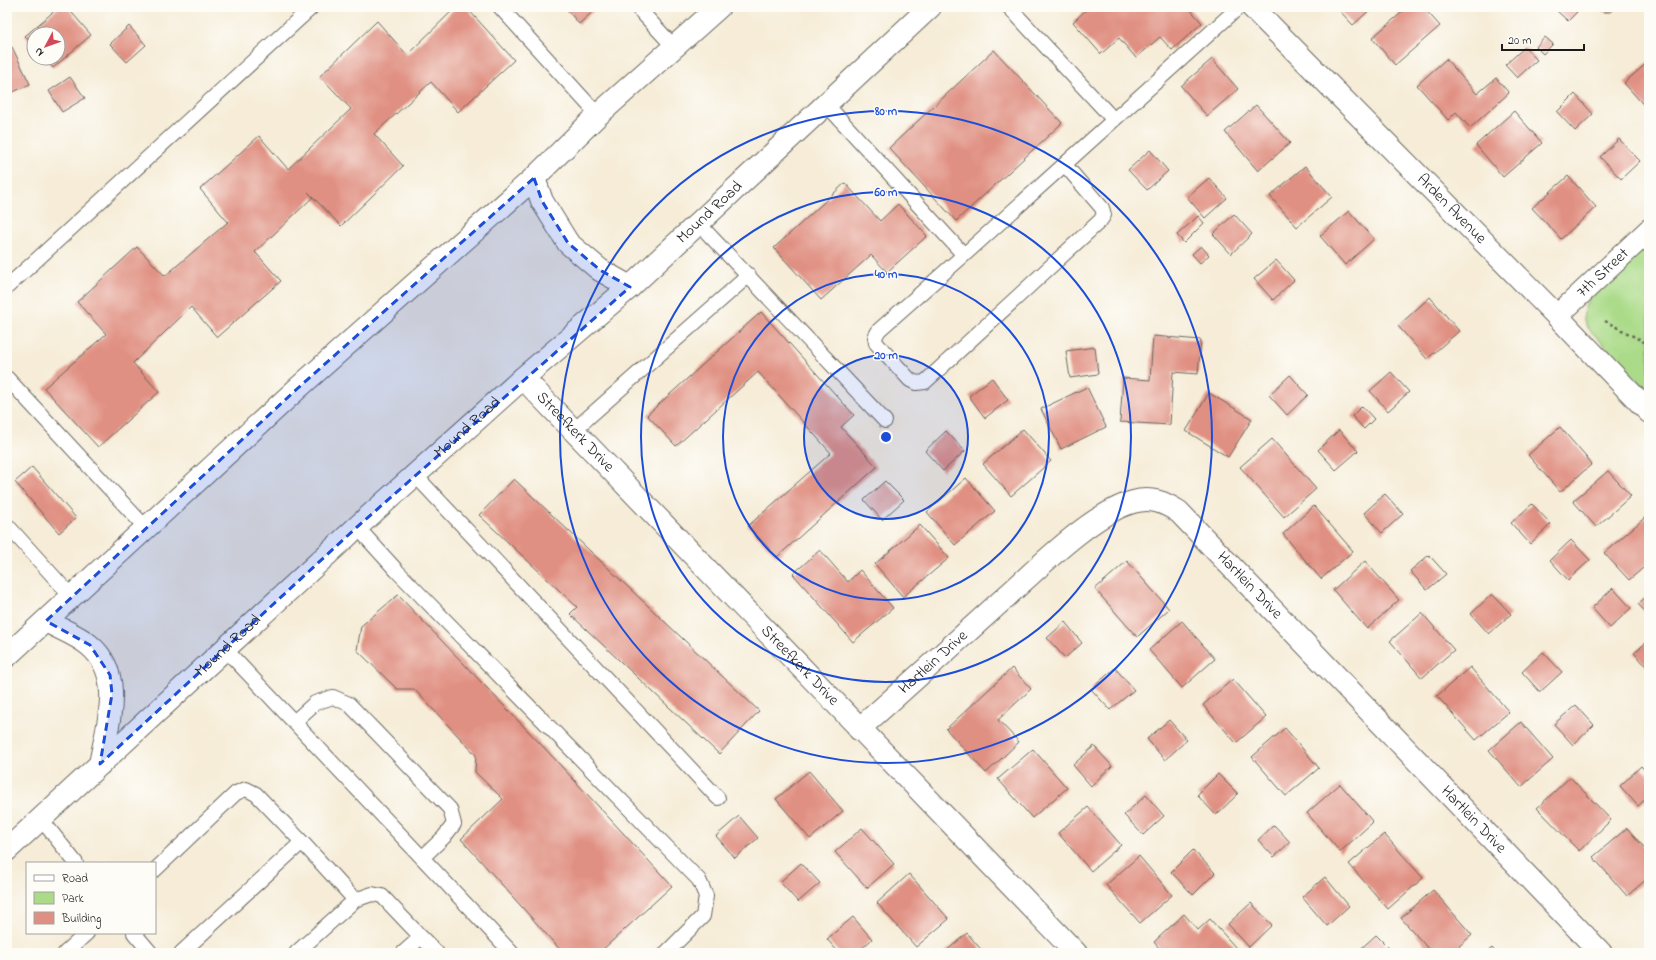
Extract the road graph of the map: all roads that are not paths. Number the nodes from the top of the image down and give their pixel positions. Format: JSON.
{"nodes":[{"id":1,"x":312,"y":7,"type":"edge"},
{"id":2,"x":500,"y":7,"type":"edge"},
{"id":3,"x":637,"y":7,"type":"edge"},
{"id":4,"x":719,"y":7,"type":"edge"},
{"id":5,"x":930,"y":7,"type":"edge"},
{"id":6,"x":1009,"y":7,"type":"edge"},
{"id":7,"x":1239,"y":7,"type":"edge"},
{"id":8,"x":1252,"y":7,"type":"edge"},
{"id":9,"x":674,"y":47,"type":"junction"},
{"id":10,"x":826,"y":104,"type":"junction"},
{"id":11,"x":598,"y":115,"type":"junction"},
{"id":12,"x":1114,"y":120,"type":"junction"},
{"id":13,"x":1065,"y":165,"type":"junction"},
{"id":14,"x":534,"y":178,"type":"junction"},
{"id":15,"x":698,"y":223,"type":"junction"},
{"id":16,"x":1649,"y":230,"type":"edge"},
{"id":17,"x":964,"y":255,"type":"junction"},
{"id":18,"x":749,"y":275,"type":"junction"},
{"id":19,"x":7,"y":287,"type":"edge"},
{"id":20,"x":630,"y":287,"type":"junction"},
{"id":21,"x":1557,"y":316,"type":"junction"},
{"id":22,"x":7,"y":378,"type":"edge"},
{"id":23,"x":523,"y":378,"type":"junction"},
{"id":24,"x":1649,"y":412,"type":"edge"},
{"id":25,"x":885,"y":421,"type":"dead end"},
{"id":26,"x":573,"y":431,"type":"junction"},
{"id":27,"x":415,"y":475,"type":"junction"},
{"id":28,"x":7,"y":525,"type":"edge"},
{"id":29,"x":357,"y":527,"type":"junction"},
{"id":30,"x":146,"y":528,"type":"junction"},
{"id":31,"x":72,"y":597,"type":"junction"},
{"id":32,"x":46,"y":621,"type":"junction"},
{"id":33,"x":225,"y":649,"type":"junction"},
{"id":34,"x":7,"y":656,"type":"edge"},
{"id":35,"x":294,"y":722,"type":"junction"},
{"id":36,"x":859,"y":729,"type":"junction"},
{"id":37,"x":100,"y":764,"type":"junction"},
{"id":38,"x":718,"y":798,"type":"dead end"},
{"id":39,"x":41,"y":819,"type":"junction"},
{"id":40,"x":302,"y":842,"type":"junction"},
{"id":41,"x":7,"y":850,"type":"edge"},
{"id":42,"x":422,"y":858,"type":"junction"},
{"id":43,"x":75,"y":862,"type":"edge"},
{"id":44,"x":156,"y":869,"type":"edge"},
{"id":45,"x":355,"y":900,"type":"junction"},
{"id":46,"x":86,"y":934,"type":"edge"},
{"id":47,"x":135,"y":934,"type":"edge"},
{"id":48,"x":421,"y":936,"type":"junction"},
{"id":49,"x":66,"y":953,"type":"edge"},
{"id":50,"x":151,"y":953,"type":"edge"},
{"id":51,"x":181,"y":953,"type":"edge"},
{"id":52,"x":296,"y":953,"type":"edge"},
{"id":53,"x":403,"y":953,"type":"edge"},
{"id":54,"x":437,"y":953,"type":"edge"},
{"id":55,"x":512,"y":953,"type":"edge"},
{"id":56,"x":666,"y":953,"type":"edge"},
{"id":57,"x":1076,"y":953,"type":"edge"},
{"id":58,"x":1600,"y":953,"type":"edge"}],
"edges":[{"from":1,"to":19,"type":"lane"},
{"from":2,"to":11,"type":"lane"},
{"from":3,"to":9,"type":"lane"},
{"from":4,"to":9,"type":"main road"},
{"from":5,"to":10,"type":"main road","name":"Mound Road"},
{"from":6,"to":12,"type":"lane"},
{"from":7,"to":12,"type":"lane"},
{"from":8,"to":21,"type":"main road","name":"Arden Avenue"},
{"from":9,"to":11,"type":"main road"},
{"from":10,"to":15,"type":"main road","name":"Mound Road"},
{"from":10,"to":17,"type":"lane"},
{"from":11,"to":14,"type":"main road"},
{"from":12,"to":13,"type":"lane"},
{"from":13,"to":17,"type":"lane"},
{"from":13,"to":17,"type":"lane"},
{"from":14,"to":20,"type":"main road"},
{"from":14,"to":30,"type":"main road"},
{"from":15,"to":18,"type":"lane"},
{"from":15,"to":20,"type":"main road","name":"Mound Road"},
{"from":16,"to":21,"type":"main road","name":"7th Street"},
{"from":18,"to":25,"type":"lane"},
{"from":18,"to":26,"type":"lane"},
{"from":20,"to":23,"type":"main road","name":"Mound Road"},
{"from":21,"to":24,"type":"main road","name":"Arden Avenue"},
{"from":22,"to":30,"type":"lane"},
{"from":23,"to":26,"type":"main road","name":"Streefkerk Drive"},
{"from":23,"to":27,"type":"main road","name":"Mound Road"},
{"from":26,"to":36,"type":"main road","name":"Streefkerk Drive"},
{"from":27,"to":29,"type":"main road","name":"Mound Road"},
{"from":27,"to":38,"type":"lane"},
{"from":28,"to":31,"type":"lane"},
{"from":29,"to":33,"type":"main road","name":"Mound Road"},
{"from":29,"to":56,"type":"lane"},
{"from":30,"to":31,"type":"main road"},
{"from":31,"to":32,"type":"main road"},
{"from":32,"to":34,"type":"main road"},
{"from":32,"to":37,"type":"main road"},
{"from":33,"to":35,"type":"lane"},
{"from":33,"to":37,"type":"main road","name":"Mound Road"},
{"from":35,"to":42,"type":"lane"},
{"from":35,"to":42,"type":"lane"},
{"from":36,"to":57,"type":"main road","name":"Streefkerk Drive"},
{"from":36,"to":58,"type":"main road","name":"Hartlein Drive"},
{"from":37,"to":39,"type":"main road","name":"Mound Road"},
{"from":39,"to":41,"type":"main road","name":"Mound Road"},
{"from":39,"to":43,"type":"lane"},
{"from":40,"to":44,"type":"lane"},
{"from":40,"to":45,"type":"lane"},
{"from":40,"to":51,"type":"lane"},
{"from":42,"to":55,"type":"lane"},
{"from":45,"to":48,"type":"lane"},
{"from":45,"to":52,"type":"lane"},
{"from":46,"to":49,"type":"lane"},
{"from":47,"to":50,"type":"lane"},
{"from":48,"to":53,"type":"lane"},
{"from":48,"to":54,"type":"lane"}]}
